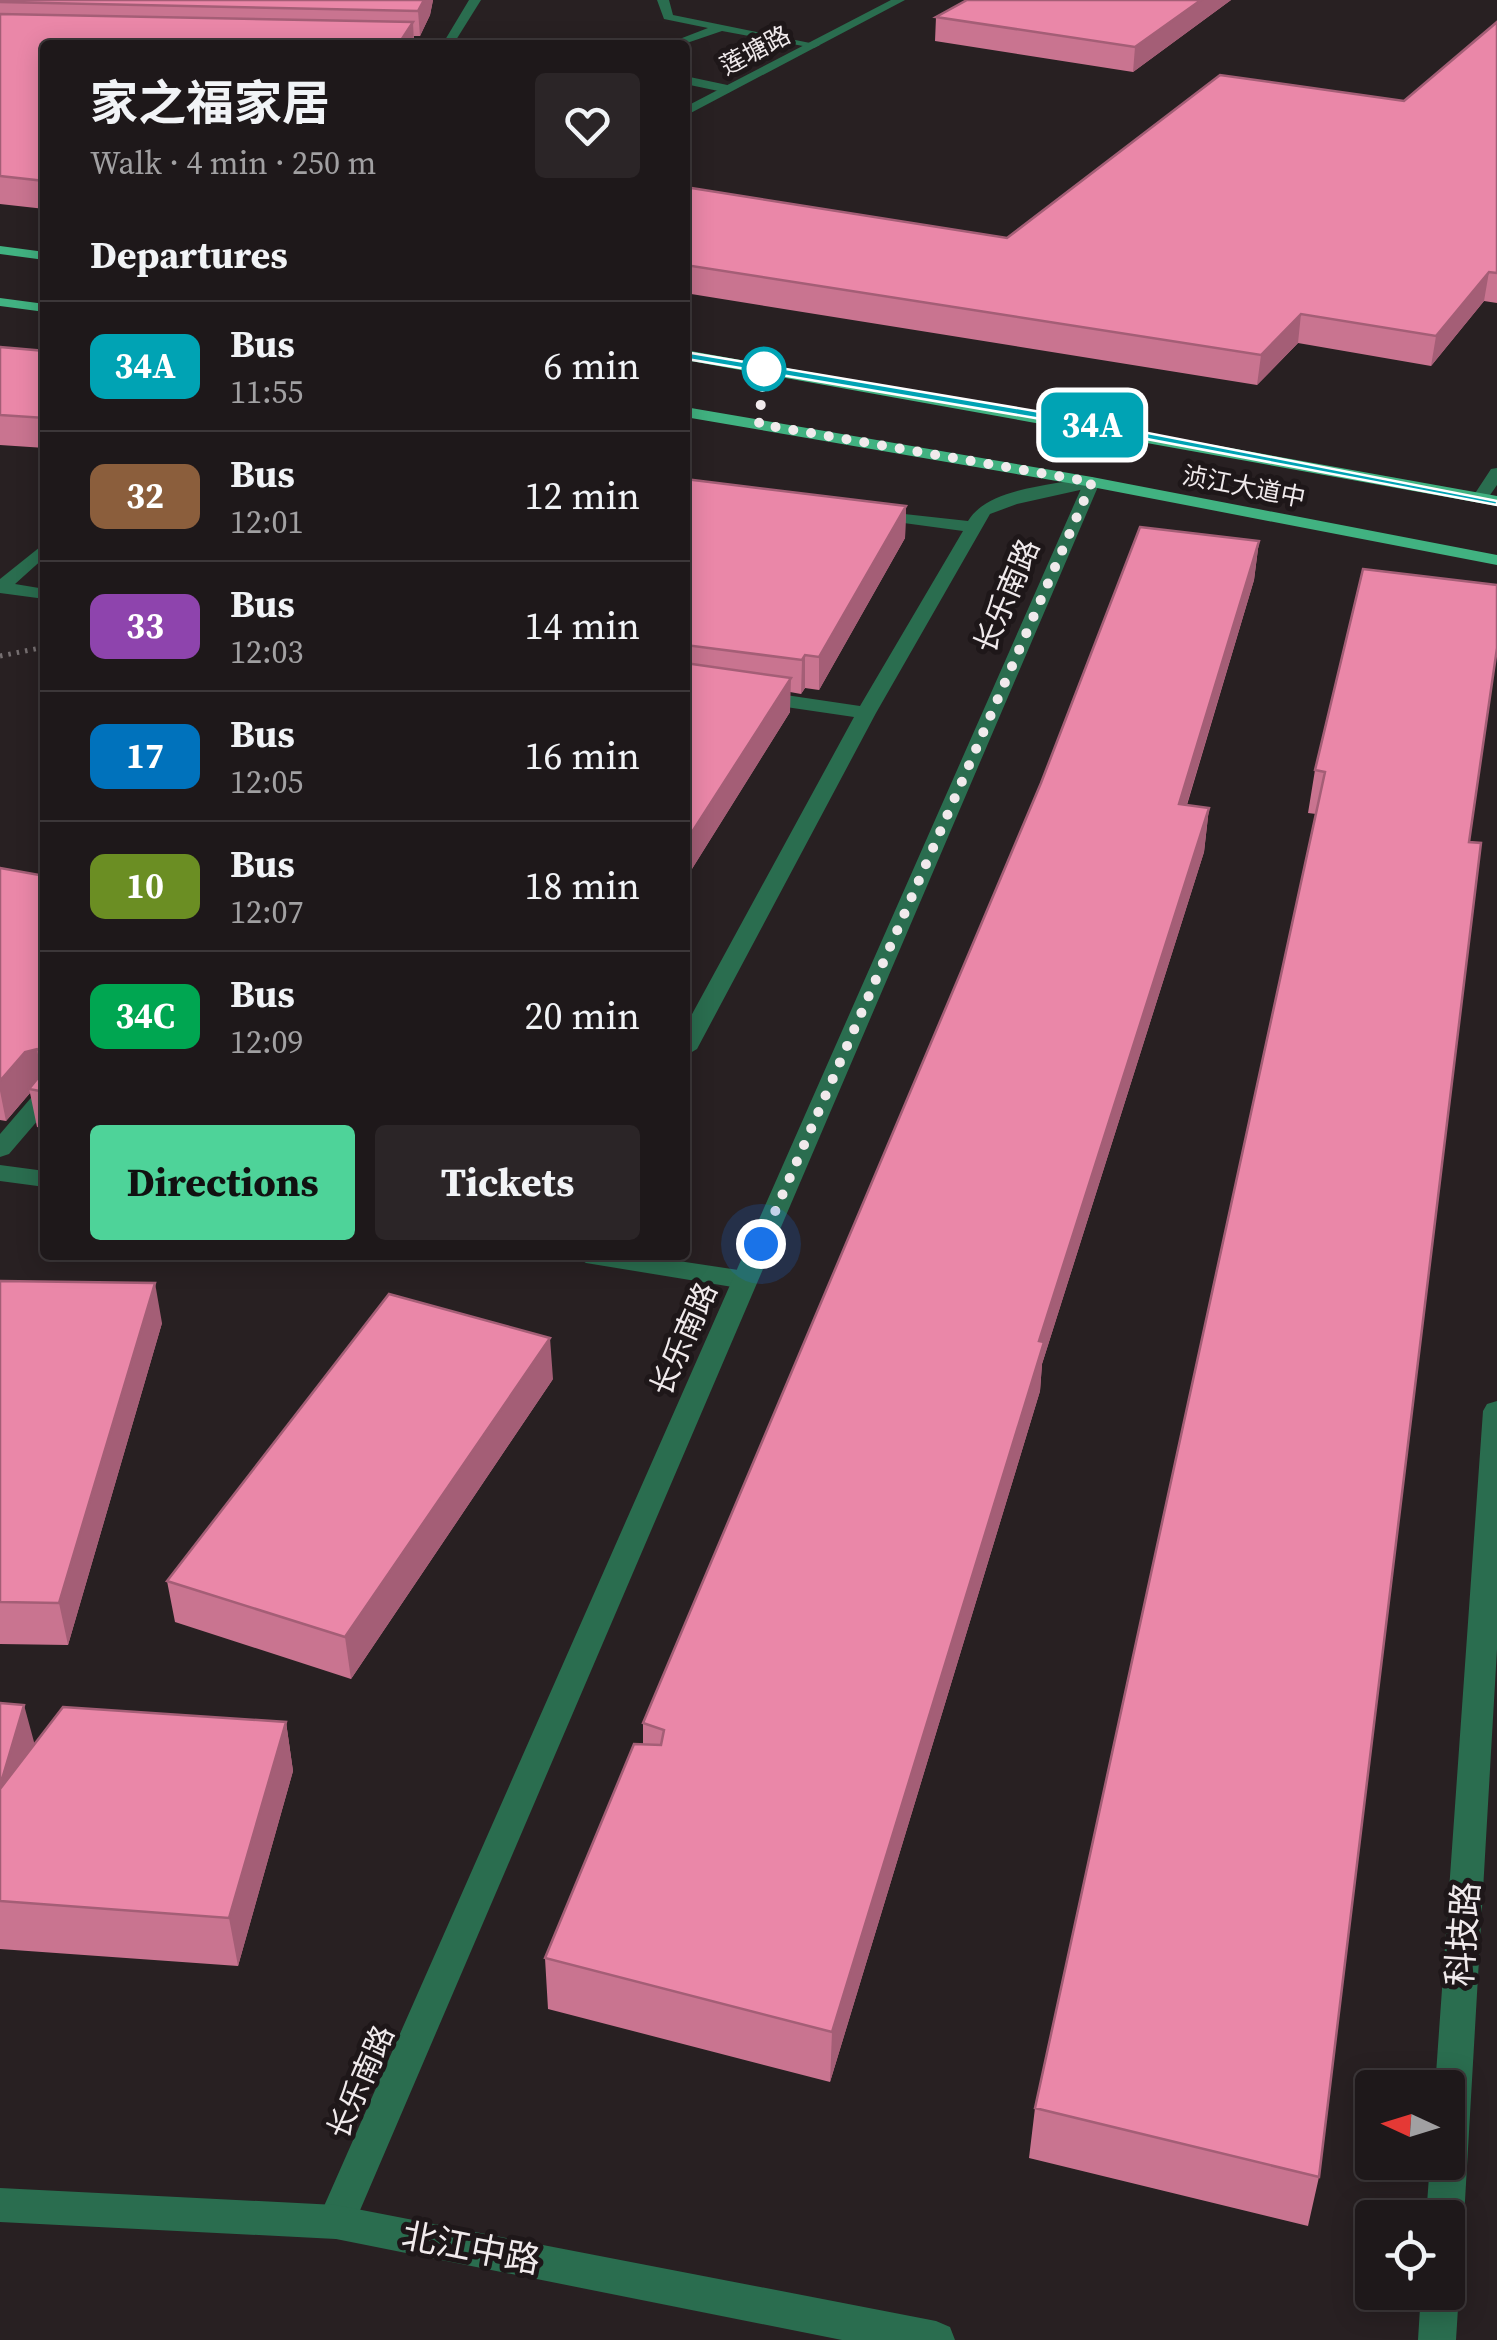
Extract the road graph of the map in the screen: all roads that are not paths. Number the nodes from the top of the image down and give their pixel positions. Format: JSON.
{"nodes":[{"id":1,"x":475,"y":0,"type":"edge"},
{"id":2,"x":663,"y":0,"type":"edge"},
{"id":3,"x":900,"y":0,"type":"edge"},
{"id":4,"x":722,"y":27,"type":"junction"},
{"id":5,"x":451,"y":40,"type":"edge"},
{"id":6,"x":684,"y":40,"type":"edge"},
{"id":7,"x":814,"y":44,"type":"junction"},
{"id":8,"x":690,"y":81,"type":"edge"},
{"id":9,"x":728,"y":89,"type":"junction"},
{"id":10,"x":690,"y":109,"type":"edge"},
{"id":11,"x":0,"y":250,"type":"edge"},
{"id":12,"x":40,"y":255,"type":"edge"},
{"id":13,"x":0,"y":302,"type":"edge"},
{"id":14,"x":40,"y":307,"type":"edge"},
{"id":15,"x":690,"y":356,"type":"edge"},
{"id":16,"x":690,"y":413,"type":"edge"},
{"id":17,"x":1497,"y":473,"type":"edge"},
{"id":18,"x":1092,"y":482,"type":"junction"},
{"id":19,"x":1489,"y":500,"type":"edge"},
{"id":20,"x":858,"y":512,"type":"edge"},
{"id":21,"x":973,"y":527,"type":"junction"},
{"id":22,"x":40,"y":552,"type":"edge"},
{"id":23,"x":1497,"y":560,"type":"edge"},
{"id":24,"x":0,"y":588,"type":"edge"},
{"id":25,"x":40,"y":593,"type":"edge"},
{"id":26,"x":739,"y":694,"type":"edge"},
{"id":27,"x":866,"y":712,"type":"junction"},
{"id":28,"x":690,"y":1040,"type":"edge"},
{"id":29,"x":40,"y":1104,"type":"edge"},
{"id":30,"x":0,"y":1149,"type":"edge"},
{"id":31,"x":0,"y":1173,"type":"edge"},
{"id":32,"x":40,"y":1178,"type":"edge"},
{"id":33,"x":618,"y":1260,"type":"edge"},
{"id":34,"x":745,"y":1280,"type":"junction"},
{"id":35,"x":1497,"y":1411,"type":"edge"},
{"id":36,"x":1445,"y":2200,"type":"edge"},
{"id":37,"x":0,"y":2205,"type":"edge"},
{"id":38,"x":336,"y":2222,"type":"junction"},
{"id":39,"x":1439,"y":2310,"type":"edge"},
{"id":40,"x":936,"y":2340,"type":"edge"},
{"id":41,"x":1437,"y":2340,"type":"edge"}],
"edges":[{"from":1,"to":5,"type":"street"},
{"from":2,"to":4,"type":"street"},
{"from":3,"to":7,"type":"street","name":"莲塘路"},
{"from":4,"to":6,"type":"street"},
{"from":4,"to":7,"type":"street"},
{"from":7,"to":9,"type":"street","name":"莲塘路"},
{"from":8,"to":9,"type":"street"},
{"from":9,"to":10,"type":"street","name":"莲塘路"},
{"from":11,"to":12,"type":"main road"},
{"from":13,"to":14,"type":"main road"},
{"from":15,"to":19,"type":"main road","name":"浈江大道中"},
{"from":16,"to":18,"type":"main road","name":"浈江大道中"},
{"from":17,"to":19,"type":"street"},
{"from":18,"to":21,"type":"street"},
{"from":18,"to":23,"type":"main road","name":"浈江大道中"},
{"from":18,"to":34,"type":"street","name":"长乐南路"},
{"from":20,"to":21,"type":"street"},
{"from":21,"to":27,"type":"street"},
{"from":22,"to":24,"type":"street"},
{"from":24,"to":25,"type":"street"},
{"from":26,"to":27,"type":"street"},
{"from":27,"to":28,"type":"street"},
{"from":29,"to":30,"type":"street"},
{"from":31,"to":32,"type":"street"},
{"from":33,"to":34,"type":"street"},
{"from":34,"to":38,"type":"street","name":"长乐南路"},
{"from":35,"to":36,"type":"street","name":"科技路"},
{"from":37,"to":38,"type":"street","name":"北江中路"},
{"from":38,"to":40,"type":"street","name":"北江中路"},
{"from":39,"to":41,"type":"street"}]}
